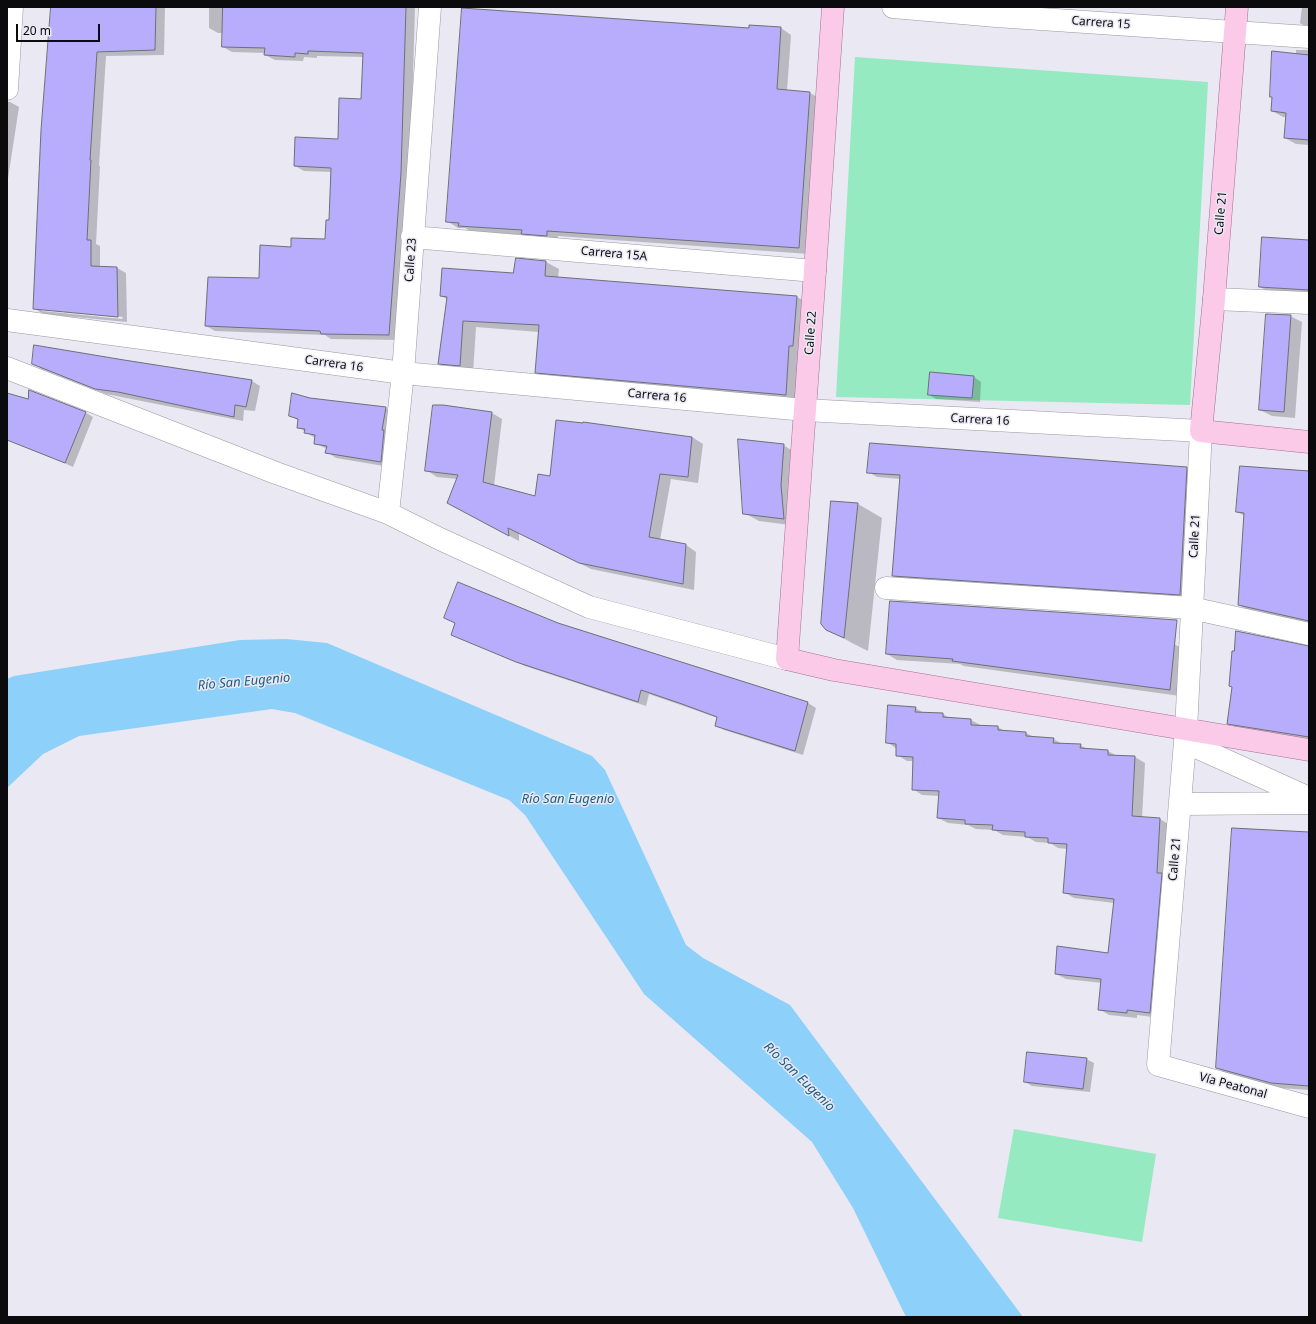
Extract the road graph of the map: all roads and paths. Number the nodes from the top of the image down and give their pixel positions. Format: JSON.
{"nodes":[{"id":1,"x":12,"y":7,"type":"edge"},
{"id":2,"x":430,"y":7,"type":"edge"},
{"id":3,"x":833,"y":7,"type":"edge"},
{"id":4,"x":893,"y":7,"type":"edge"},
{"id":5,"x":1237,"y":7,"type":"edge"},
{"id":6,"x":1235,"y":32,"type":"junction"},
{"id":7,"x":1309,"y":37,"type":"edge"},
{"id":8,"x":7,"y":89,"type":"edge"},
{"id":9,"x":412,"y":238,"type":"junction"},
{"id":10,"x":815,"y":271,"type":"junction"},
{"id":11,"x":1214,"y":298,"type":"junction"},
{"id":12,"x":1309,"y":303,"type":"edge"},
{"id":13,"x":7,"y":320,"type":"edge"},
{"id":14,"x":7,"y":368,"type":"edge"},
{"id":15,"x":403,"y":373,"type":"junction"},
{"id":16,"x":805,"y":410,"type":"junction"},
{"id":17,"x":1200,"y":431,"type":"junction"},
{"id":18,"x":1309,"y":442,"type":"edge"},
{"id":19,"x":388,"y":513,"type":"junction"},
{"id":20,"x":886,"y":588,"type":"dead end"},
{"id":21,"x":1191,"y":608,"type":"junction"},
{"id":22,"x":1309,"y":634,"type":"edge"},
{"id":23,"x":786,"y":659,"type":"junction"},
{"id":24,"x":1185,"y":736,"type":"junction"},
{"id":25,"x":1309,"y":750,"type":"edge"},
{"id":26,"x":1309,"y":798,"type":"edge"},
{"id":27,"x":1309,"y":803,"type":"edge"},
{"id":28,"x":1180,"y":804,"type":"junction"},
{"id":29,"x":1158,"y":1065,"type":"joint"},
{"id":30,"x":1309,"y":1107,"type":"edge"}],
"edges":[{"from":1,"to":8,"type":"street"},
{"from":2,"to":9,"type":"street","name":"Calle 23"},
{"from":3,"to":10,"type":"main road","name":"Calle 22"},
{"from":4,"to":6,"type":"street","name":"Carrera 15"},
{"from":5,"to":6,"type":"main road","name":"Calle 21"},
{"from":6,"to":7,"type":"street","name":"Carrera 15"},
{"from":6,"to":11,"type":"main road","name":"Calle 21"},
{"from":9,"to":10,"type":"street","name":"Carrera 15A"},
{"from":9,"to":15,"type":"street","name":"Calle 23"},
{"from":10,"to":16,"type":"main road","name":"Calle 22"},
{"from":11,"to":12,"type":"street"},
{"from":11,"to":17,"type":"main road","name":"Calle 21"},
{"from":13,"to":15,"type":"street","name":"Carrera 16"},
{"from":14,"to":19,"type":"street"},
{"from":15,"to":16,"type":"street","name":"Carrera 16"},
{"from":15,"to":19,"type":"street","name":"Calle 23"},
{"from":16,"to":17,"type":"street","name":"Carrera 16"},
{"from":16,"to":23,"type":"main road","name":"Calle 22"},
{"from":17,"to":18,"type":"main road","name":"Carrera 16"},
{"from":17,"to":21,"type":"street","name":"Calle 21"},
{"from":19,"to":23,"type":"street"},
{"from":20,"to":21,"type":"street"},
{"from":21,"to":22,"type":"street"},
{"from":21,"to":24,"type":"street","name":"Calle 21"},
{"from":23,"to":24,"type":"main road"},
{"from":24,"to":25,"type":"main road"},
{"from":24,"to":26,"type":"street"},
{"from":24,"to":28,"type":"street","name":"Calle 21"},
{"from":27,"to":28,"type":"street"},
{"from":28,"to":29,"type":"street","name":"Calle 21"},
{"from":29,"to":30,"type":"street","name":"Vía Peatonal"}]}
